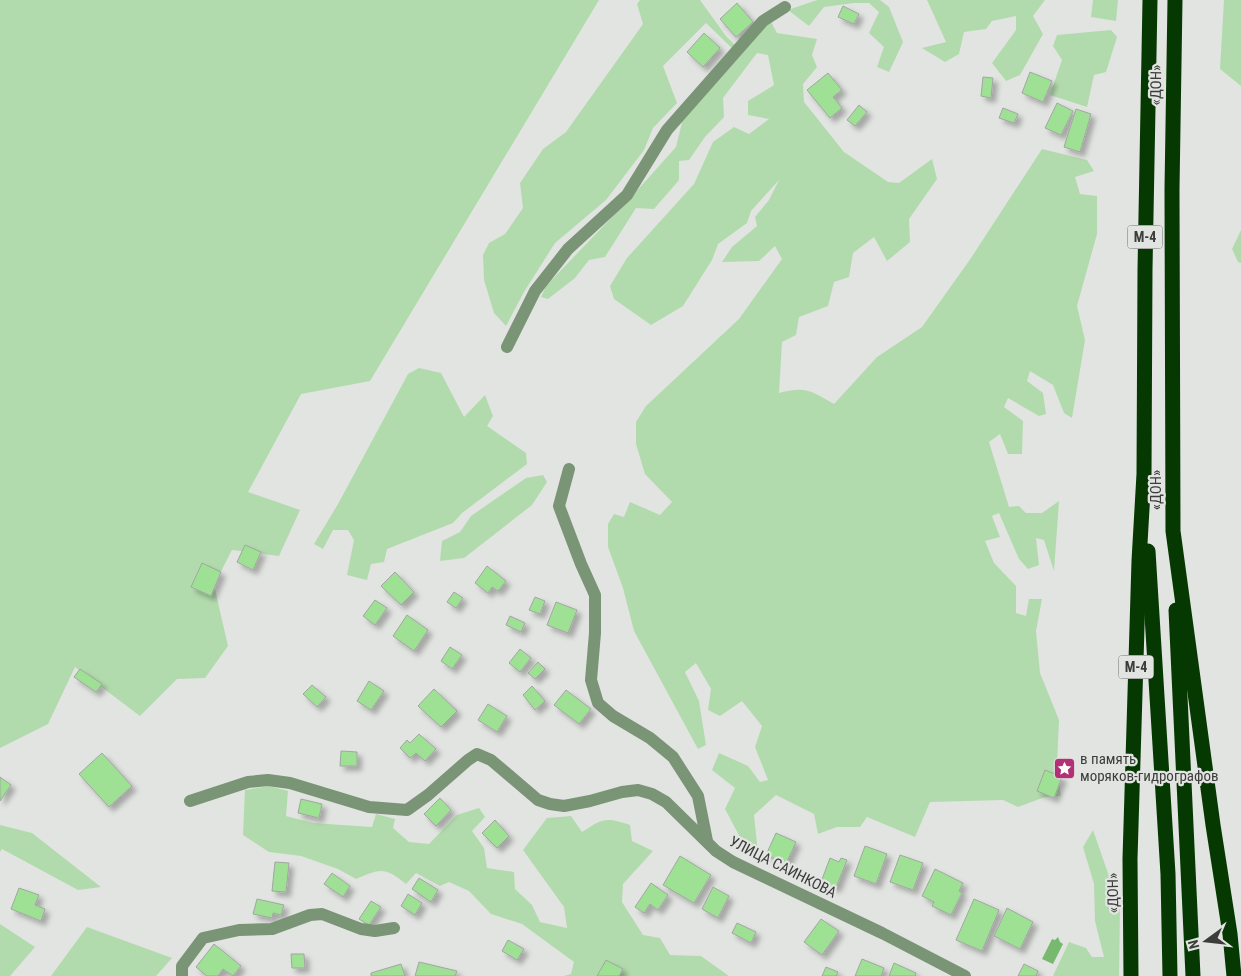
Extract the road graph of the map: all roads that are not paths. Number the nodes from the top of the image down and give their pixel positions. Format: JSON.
{"nodes":[{"id":1,"x":1150,"y":0,"type":"edge"},
{"id":2,"x":1175,"y":0,"type":"edge"},
{"id":3,"x":785,"y":7,"type":"dead end"},
{"id":4,"x":506,"y":347,"type":"dead end"},
{"id":5,"x":569,"y":469,"type":"dead end"},
{"id":6,"x":1144,"y":474,"type":"junction"},
{"id":7,"x":1173,"y":531,"type":"junction"},
{"id":8,"x":190,"y":801,"type":"dead end"},
{"id":9,"x":707,"y":841,"type":"junction"},
{"id":10,"x":394,"y":928,"type":"dead end"},
{"id":11,"x":182,"y":976,"type":"edge"},
{"id":12,"x":965,"y":976,"type":"edge"},
{"id":13,"x":1132,"y":976,"type":"edge"},
{"id":14,"x":1170,"y":976,"type":"edge"},
{"id":15,"x":1193,"y":976,"type":"edge"},
{"id":16,"x":1234,"y":976,"type":"edge"}],
"edges":[{"from":1,"to":6,"type":"highway","name":"«ДОН»","number":"М-4"},
{"from":2,"to":7,"type":"highway","name":"«ДОН»","number":"М-4"},
{"from":3,"to":4,"type":"street"},
{"from":5,"to":9,"type":"street"},
{"from":6,"to":13,"type":"highway","name":"«ДОН»","number":"М-4"},
{"from":6,"to":14,"type":"highway"},
{"from":7,"to":15,"type":"highway"},
{"from":7,"to":16,"type":"highway","name":"«ДОН»","number":"М-4"},
{"from":8,"to":9,"type":"street","name":"УЛИЦА САИНКОВА"},
{"from":9,"to":12,"type":"street","name":"УЛИЦА САИНКОВА"},
{"from":10,"to":11,"type":"street"}]}
